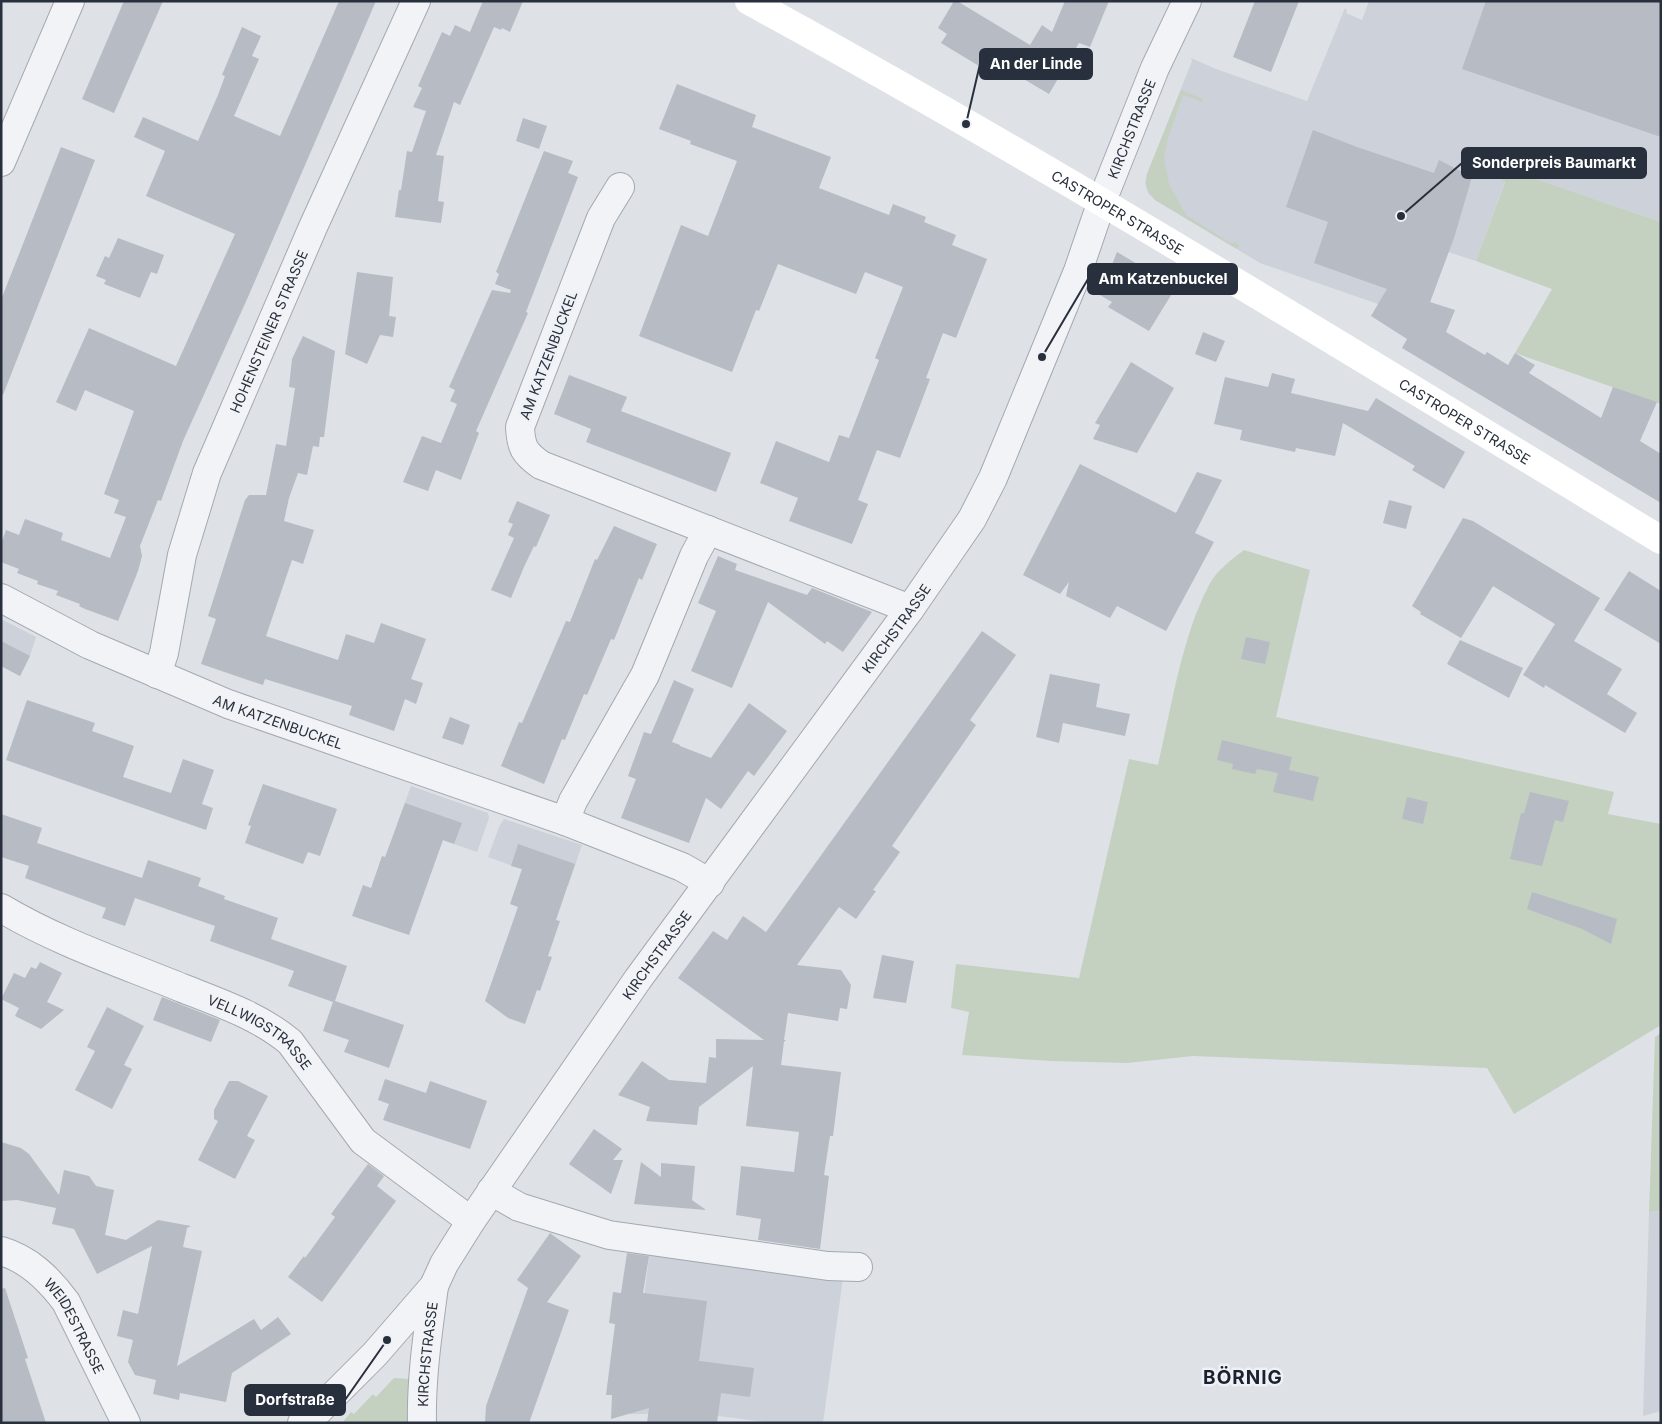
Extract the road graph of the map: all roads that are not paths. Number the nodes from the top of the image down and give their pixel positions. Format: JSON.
{"nodes":[{"id":1,"x":70,"y":1,"type":"edge"},
{"id":2,"x":416,"y":1,"type":"edge"},
{"id":3,"x":749,"y":1,"type":"edge"},
{"id":4,"x":1187,"y":1,"type":"edge"},
{"id":5,"x":1,"y":162,"type":"edge"},
{"id":6,"x":620,"y":188,"type":"dead end"},
{"id":7,"x":1102,"y":201,"type":"junction"},
{"id":8,"x":708,"y":530,"type":"junction"},
{"id":9,"x":1661,"y":540,"type":"edge"},
{"id":10,"x":1,"y":598,"type":"edge"},
{"id":11,"x":910,"y":609,"type":"junction"},
{"id":12,"x":157,"y":674,"type":"junction"},
{"id":13,"x":565,"y":821,"type":"junction"},
{"id":14,"x":710,"y":883,"type":"junction"},
{"id":15,"x":1,"y":908,"type":"edge"},
{"id":16,"x":491,"y":1191,"type":"junction"},
{"id":17,"x":471,"y":1220,"type":"junction"},
{"id":18,"x":1,"y":1251,"type":"edge"},
{"id":19,"x":858,"y":1267,"type":"dead end"},
{"id":20,"x":434,"y":1286,"type":"junction"},
{"id":21,"x":126,"y":1423,"type":"edge"},
{"id":22,"x":302,"y":1423,"type":"edge"},
{"id":23,"x":422,"y":1423,"type":"edge"}],
"edges":[{"from":1,"to":5,"type":"street"},
{"from":2,"to":12,"type":"street","name":"HOHENSTEINER STRASSE"},
{"from":3,"to":7,"type":"main road","name":"CASTROPER STRASSE"},
{"from":4,"to":7,"type":"street","name":"KIRCHSTRASSE"},
{"from":6,"to":8,"type":"street","name":"AM KATZENBUCKEL"},
{"from":7,"to":9,"type":"main road","name":"CASTROPER STRASSE"},
{"from":7,"to":11,"type":"street","name":"KIRCHSTRASSE"},
{"from":8,"to":11,"type":"street","name":"AM KATZENBUCKEL"},
{"from":8,"to":13,"type":"street"},
{"from":10,"to":12,"type":"street","name":"AM KATZENBUCKEL"},
{"from":11,"to":14,"type":"street","name":"KIRCHSTRASSE"},
{"from":12,"to":13,"type":"street","name":"AM KATZENBUCKEL"},
{"from":13,"to":14,"type":"street","name":"AM KATZENBUCKEL"},
{"from":14,"to":16,"type":"street","name":"KIRCHSTRASSE"},
{"from":15,"to":17,"type":"street","name":"VELLWIGSTRASSE"},
{"from":16,"to":17,"type":"street","name":"KIRCHSTRASSE"},
{"from":16,"to":19,"type":"street"},
{"from":17,"to":20,"type":"street","name":"KIRCHSTRASSE"},
{"from":18,"to":21,"type":"street","name":"WEIDESTRASSE"},
{"from":20,"to":22,"type":"street","name":"KIRCHSTRASSE"},
{"from":20,"to":23,"type":"street","name":"KIRCHSTRASSE"}]}
